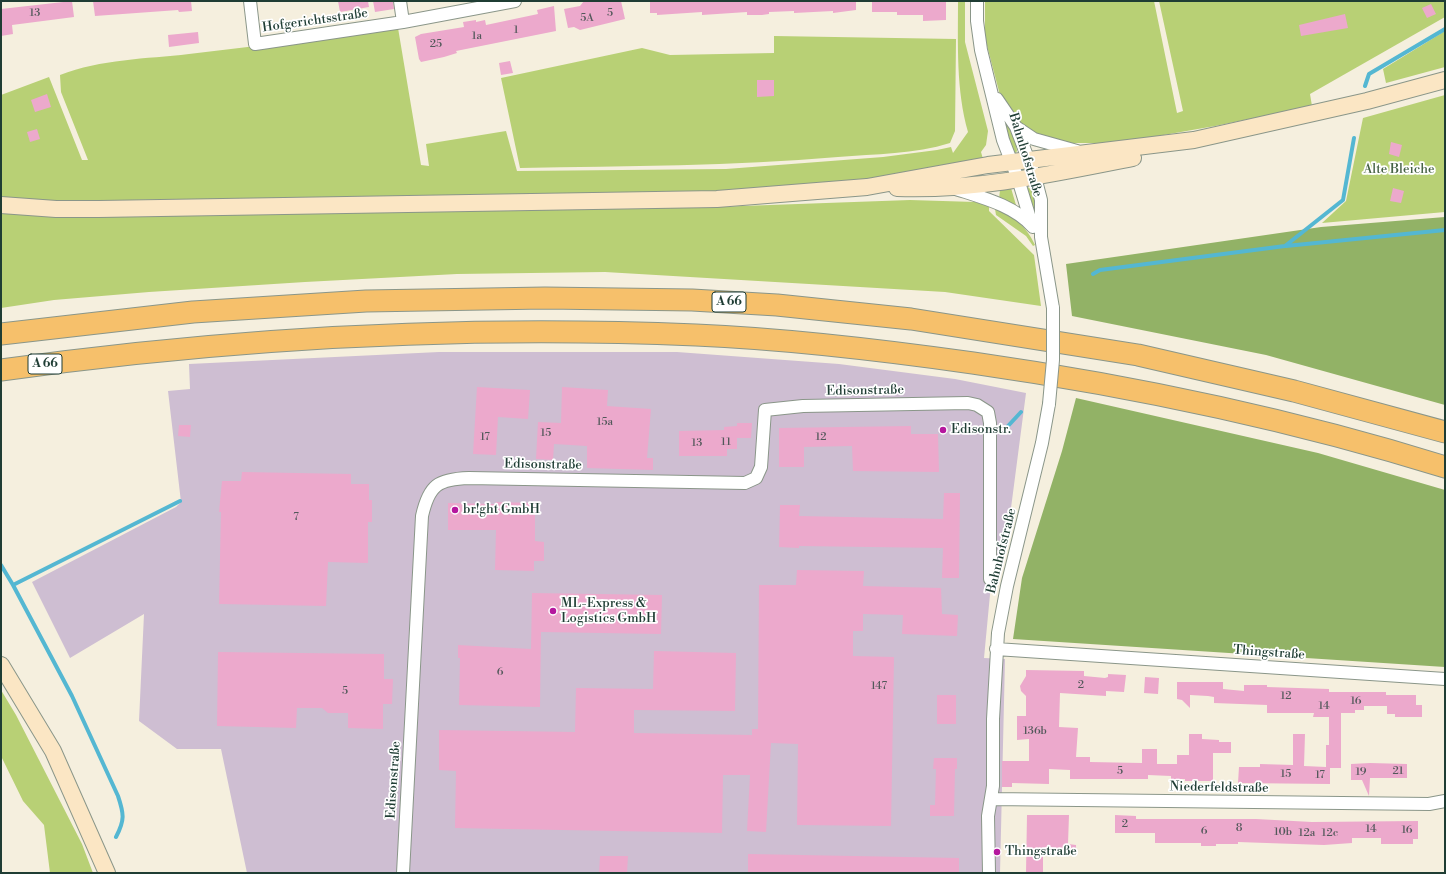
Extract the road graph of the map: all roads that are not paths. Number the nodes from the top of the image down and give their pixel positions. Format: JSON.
{"nodes":[{"id":1,"x":250,"y":1,"type":"edge"},
{"id":2,"x":400,"y":1,"type":"edge"},
{"id":3,"x":515,"y":1,"type":"edge"},
{"id":4,"x":977,"y":1,"type":"edge"},
{"id":5,"x":403,"y":22,"type":"junction"},
{"id":6,"x":1445,"y":80,"type":"edge"},
{"id":7,"x":992,"y":93,"type":"junction"},
{"id":8,"x":1016,"y":128,"type":"junction"},
{"id":9,"x":1194,"y":140,"type":"junction"},
{"id":10,"x":1090,"y":154,"type":"junction"},
{"id":11,"x":1028,"y":160,"type":"junction"},
{"id":12,"x":1011,"y":162,"type":"junction"},
{"id":13,"x":1035,"y":177,"type":"junction"},
{"id":14,"x":1018,"y":179,"type":"junction"},
{"id":15,"x":867,"y":187,"type":"junction"},
{"id":16,"x":950,"y":187,"type":"junction"},
{"id":17,"x":1,"y":205,"type":"edge"},
{"id":18,"x":1032,"y":225,"type":"junction"},
{"id":19,"x":1041,"y":237,"type":"junction"},
{"id":20,"x":1,"y":334,"type":"edge"},
{"id":21,"x":1,"y":370,"type":"edge"},
{"id":22,"x":981,"y":407,"type":"joint"},
{"id":23,"x":1445,"y":432,"type":"edge"},
{"id":24,"x":1445,"y":468,"type":"edge"},
{"id":25,"x":990,"y":579,"type":"dead end"},
{"id":26,"x":996,"y":649,"type":"junction"},
{"id":27,"x":1,"y":665,"type":"edge"},
{"id":28,"x":1445,"y":679,"type":"edge"},
{"id":29,"x":991,"y":799,"type":"junction"},
{"id":30,"x":1445,"y":801,"type":"edge"},
{"id":31,"x":108,"y":873,"type":"edge"},
{"id":32,"x":402,"y":873,"type":"edge"},
{"id":33,"x":989,"y":873,"type":"edge"}],
"edges":[{"from":1,"to":5,"type":"street","name":"Hofgerichtsstraße"},
{"from":2,"to":5,"type":"street"},
{"from":3,"to":5,"type":"street","name":"Hofgerichtsstraße"},
{"from":4,"to":7,"type":"street","name":"Bahnhofstraße"},
{"from":6,"to":9,"type":"main road"},
{"from":7,"to":8,"type":"street","name":"Bahnhofstraße"},
{"from":7,"to":12,"type":"street","name":"Bahnhofstraße"},
{"from":8,"to":10,"type":"street","name":"Bahnhofstraße"},
{"from":8,"to":11,"type":"street","name":"Bahnhofstraße"},
{"from":9,"to":10,"type":"main road"},
{"from":9,"to":13,"type":"main road"},
{"from":10,"to":11,"type":"main road"},
{"from":11,"to":12,"type":"main road"},
{"from":11,"to":13,"type":"street","name":"Bahnhofstraße"},
{"from":12,"to":14,"type":"street","name":"Bahnhofstraße"},
{"from":12,"to":15,"type":"main road"},
{"from":13,"to":14,"type":"main road"},
{"from":13,"to":19,"type":"street","name":"Bahnhofstraße"},
{"from":14,"to":16,"type":"main road"},
{"from":14,"to":18,"type":"street","name":"Bahnhofstraße"},
{"from":15,"to":16,"type":"main road"},
{"from":15,"to":17,"type":"main road"},
{"from":16,"to":18,"type":"street","name":"Bahnhofstraße"},
{"from":18,"to":19,"type":"street","name":"Bahnhofstraße"},
{"from":19,"to":26,"type":"street","name":"Bahnhofstraße","bridge":true},
{"from":20,"to":23,"type":"highway","number":"A 66"},
{"from":21,"to":24,"type":"highway","number":"A 66"},
{"from":22,"to":25,"type":"street","name":"Bahnhofstraße"},
{"from":22,"to":32,"type":"street","name":"Edisonstraße"},
{"from":26,"to":28,"type":"street","name":"Thingstraße"},
{"from":26,"to":29,"type":"street","name":"Bahnhofstraße"},
{"from":27,"to":31,"type":"main road"},
{"from":29,"to":30,"type":"street","name":"Niederfeldstraße"},
{"from":29,"to":33,"type":"street","name":"Bahnhofstraße"}]}
